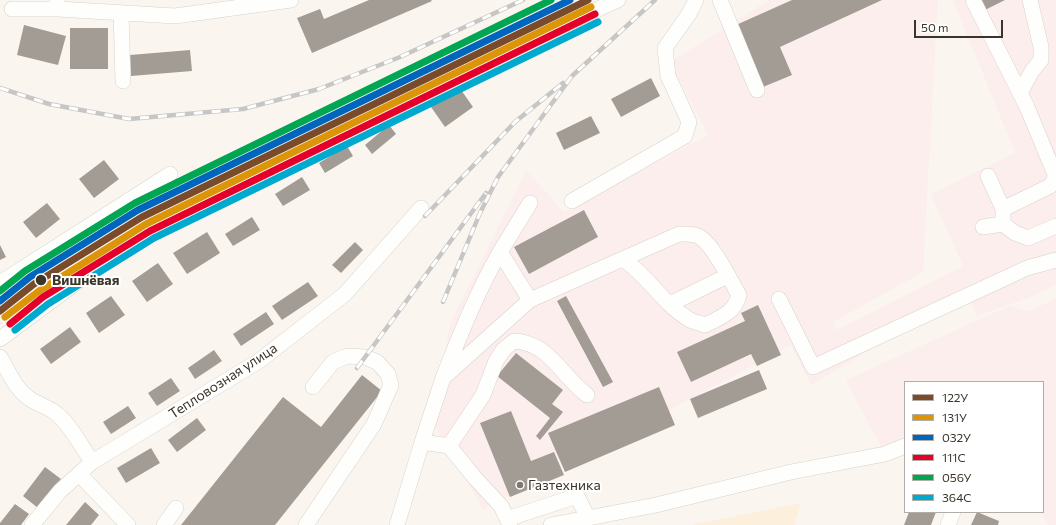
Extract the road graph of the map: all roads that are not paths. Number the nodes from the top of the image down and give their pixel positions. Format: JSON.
{"nodes":[{"id":1,"x":291,"y":0,"type":"edge"},
{"id":2,"x":618,"y":0,"type":"edge"},
{"id":3,"x":696,"y":0,"type":"edge"},
{"id":4,"x":720,"y":0,"type":"edge"},
{"id":5,"x":974,"y":0,"type":"edge"},
{"id":6,"x":1032,"y":1,"type":"edge"},
{"id":7,"x":57,"y":5,"type":"edge"},
{"id":8,"x":12,"y":9,"type":"dead end"},
{"id":9,"x":121,"y":13,"type":"junction"},
{"id":10,"x":123,"y":81,"type":"dead end"},
{"id":11,"x":758,"y":90,"type":"dead end"},
{"id":12,"x":1020,"y":93,"type":"junction"},
{"id":13,"x":170,"y":174,"type":"dead end"},
{"id":14,"x":988,"y":176,"type":"dead end"},
{"id":15,"x":572,"y":201,"type":"dead end"},
{"id":16,"x":530,"y":203,"type":"dead end"},
{"id":17,"x":421,"y":208,"type":"dead end"},
{"id":18,"x":1003,"y":217,"type":"junction"},
{"id":19,"x":1056,"y":226,"type":"edge"},
{"id":20,"x":983,"y":227,"type":"dead end"},
{"id":21,"x":500,"y":252,"type":"junction"},
{"id":22,"x":623,"y":259,"type":"junction"},
{"id":23,"x":1056,"y":260,"type":"edge"},
{"id":24,"x":727,"y":276,"type":"junction"},
{"id":25,"x":0,"y":283,"type":"edge"},
{"id":26,"x":779,"y":299,"type":"dead end"},
{"id":27,"x":530,"y":300,"type":"junction"},
{"id":28,"x":670,"y":304,"type":"junction"},
{"id":29,"x":0,"y":339,"type":"edge"},
{"id":30,"x":0,"y":357,"type":"edge"},
{"id":31,"x":443,"y":378,"type":"junction"},
{"id":32,"x":314,"y":387,"type":"dead end"},
{"id":33,"x":587,"y":395,"type":"dead end"},
{"id":34,"x":422,"y":442,"type":"junction"},
{"id":35,"x":449,"y":446,"type":"junction"},
{"id":36,"x":904,"y":446,"type":"edge"},
{"id":37,"x":92,"y":462,"type":"junction"},
{"id":38,"x":79,"y":474,"type":"junction"},
{"id":39,"x":176,"y":508,"type":"dead end"},
{"id":40,"x":953,"y":513,"type":"edge"},
{"id":41,"x":588,"y":518,"type":"junction"},
{"id":42,"x":509,"y":522,"type":"edge"},
{"id":43,"x":32,"y":525,"type":"edge"},
{"id":44,"x":128,"y":525,"type":"edge"},
{"id":45,"x":164,"y":525,"type":"edge"},
{"id":46,"x":306,"y":525,"type":"edge"},
{"id":47,"x":397,"y":525,"type":"edge"},
{"id":48,"x":551,"y":525,"type":"edge"},
{"id":49,"x":948,"y":525,"type":"edge"}],
"edges":[{"from":1,"to":9,"type":"street"},
{"from":2,"to":29,"type":"street"},
{"from":3,"to":15,"type":"street"},
{"from":4,"to":11,"type":"street"},
{"from":5,"to":12,"type":"street"},
{"from":6,"to":12,"type":"street"},
{"from":7,"to":8,"type":"street"},
{"from":7,"to":9,"type":"street"},
{"from":9,"to":10,"type":"street"},
{"from":12,"to":18,"type":"street"},
{"from":13,"to":25,"type":"street"},
{"from":14,"to":18,"type":"street"},
{"from":16,"to":21,"type":"street"},
{"from":17,"to":37,"type":"street","name":"Тепловозная улица"},
{"from":18,"to":19,"type":"street"},
{"from":18,"to":20,"type":"street"},
{"from":21,"to":27,"type":"street"},
{"from":21,"to":31,"type":"street"},
{"from":22,"to":24,"type":"street"},
{"from":22,"to":27,"type":"street"},
{"from":22,"to":28,"type":"street"},
{"from":23,"to":26,"type":"street"},
{"from":24,"to":28,"type":"street"},
{"from":24,"to":28,"type":"street"},
{"from":27,"to":31,"type":"street"},
{"from":30,"to":37,"type":"street"},
{"from":31,"to":34,"type":"street"},
{"from":32,"to":46,"type":"street"},
{"from":33,"to":35,"type":"street"},
{"from":34,"to":35,"type":"street"},
{"from":34,"to":47,"type":"street"},
{"from":35,"to":42,"type":"street"},
{"from":36,"to":41,"type":"street"},
{"from":37,"to":38,"type":"street","name":"Тепловозная улица"},
{"from":38,"to":43,"type":"street","name":"Тепловозная улица"},
{"from":38,"to":44,"type":"street"},
{"from":39,"to":45,"type":"street"},
{"from":40,"to":49,"type":"street"},
{"from":41,"to":42,"type":"street"},
{"from":41,"to":48,"type":"street"}]}
